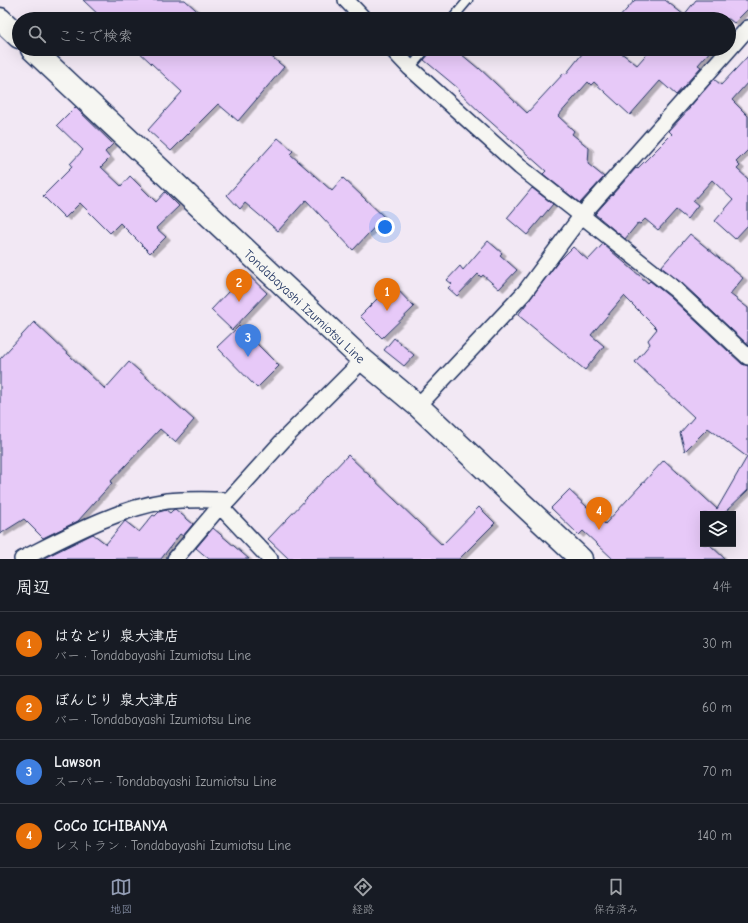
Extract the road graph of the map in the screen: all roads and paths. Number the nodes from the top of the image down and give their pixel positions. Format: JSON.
{"nodes":[{"id":1,"x":346,"y":0,"type":"edge"},
{"id":2,"x":468,"y":0,"type":"edge"},
{"id":3,"x":357,"y":12,"type":"edge"},
{"id":4,"x":458,"y":12,"type":"edge"},
{"id":5,"x":0,"y":19,"type":"edge"},
{"id":6,"x":748,"y":28,"type":"edge"},
{"id":7,"x":12,"y":30,"type":"edge"},
{"id":8,"x":736,"y":42,"type":"edge"},
{"id":9,"x":39,"y":56,"type":"edge"},
{"id":10,"x":399,"y":56,"type":"edge"},
{"id":11,"x":420,"y":56,"type":"edge"},
{"id":12,"x":723,"y":56,"type":"edge"},
{"id":13,"x":410,"y":68,"type":"junction"},
{"id":14,"x":582,"y":215,"type":"junction"},
{"id":15,"x":748,"y":357,"type":"edge"},
{"id":16,"x":363,"y":360,"type":"junction"},
{"id":17,"x":418,"y":406,"type":"junction"},
{"id":18,"x":225,"y":503,"type":"junction"},
{"id":19,"x":22,"y":559,"type":"edge"},
{"id":20,"x":176,"y":559,"type":"edge"},
{"id":21,"x":270,"y":559,"type":"edge"},
{"id":22,"x":581,"y":559,"type":"edge"}],
"edges":[{"from":1,"to":3,"type":"street"},
{"from":2,"to":4,"type":"lane"},
{"from":5,"to":7,"type":"main road"},
{"from":6,"to":8,"type":"street"},
{"from":9,"to":16,"type":"main road","name":"Tondabayashi Izumiotsu Line"},
{"from":10,"to":13,"type":"street"},
{"from":11,"to":13,"type":"lane"},
{"from":12,"to":14,"type":"street"},
{"from":13,"to":14,"type":"street"},
{"from":14,"to":15,"type":"street"},
{"from":14,"to":17,"type":"street"},
{"from":16,"to":17,"type":"main road","name":"Tondabayashi Izumiotsu Line"},
{"from":16,"to":18,"type":"street"},
{"from":17,"to":22,"type":"main road","name":"Tondabayashi Izumiotsu Line"},
{"from":18,"to":19,"type":"street"},
{"from":18,"to":20,"type":"street"},
{"from":18,"to":21,"type":"street"}]}
